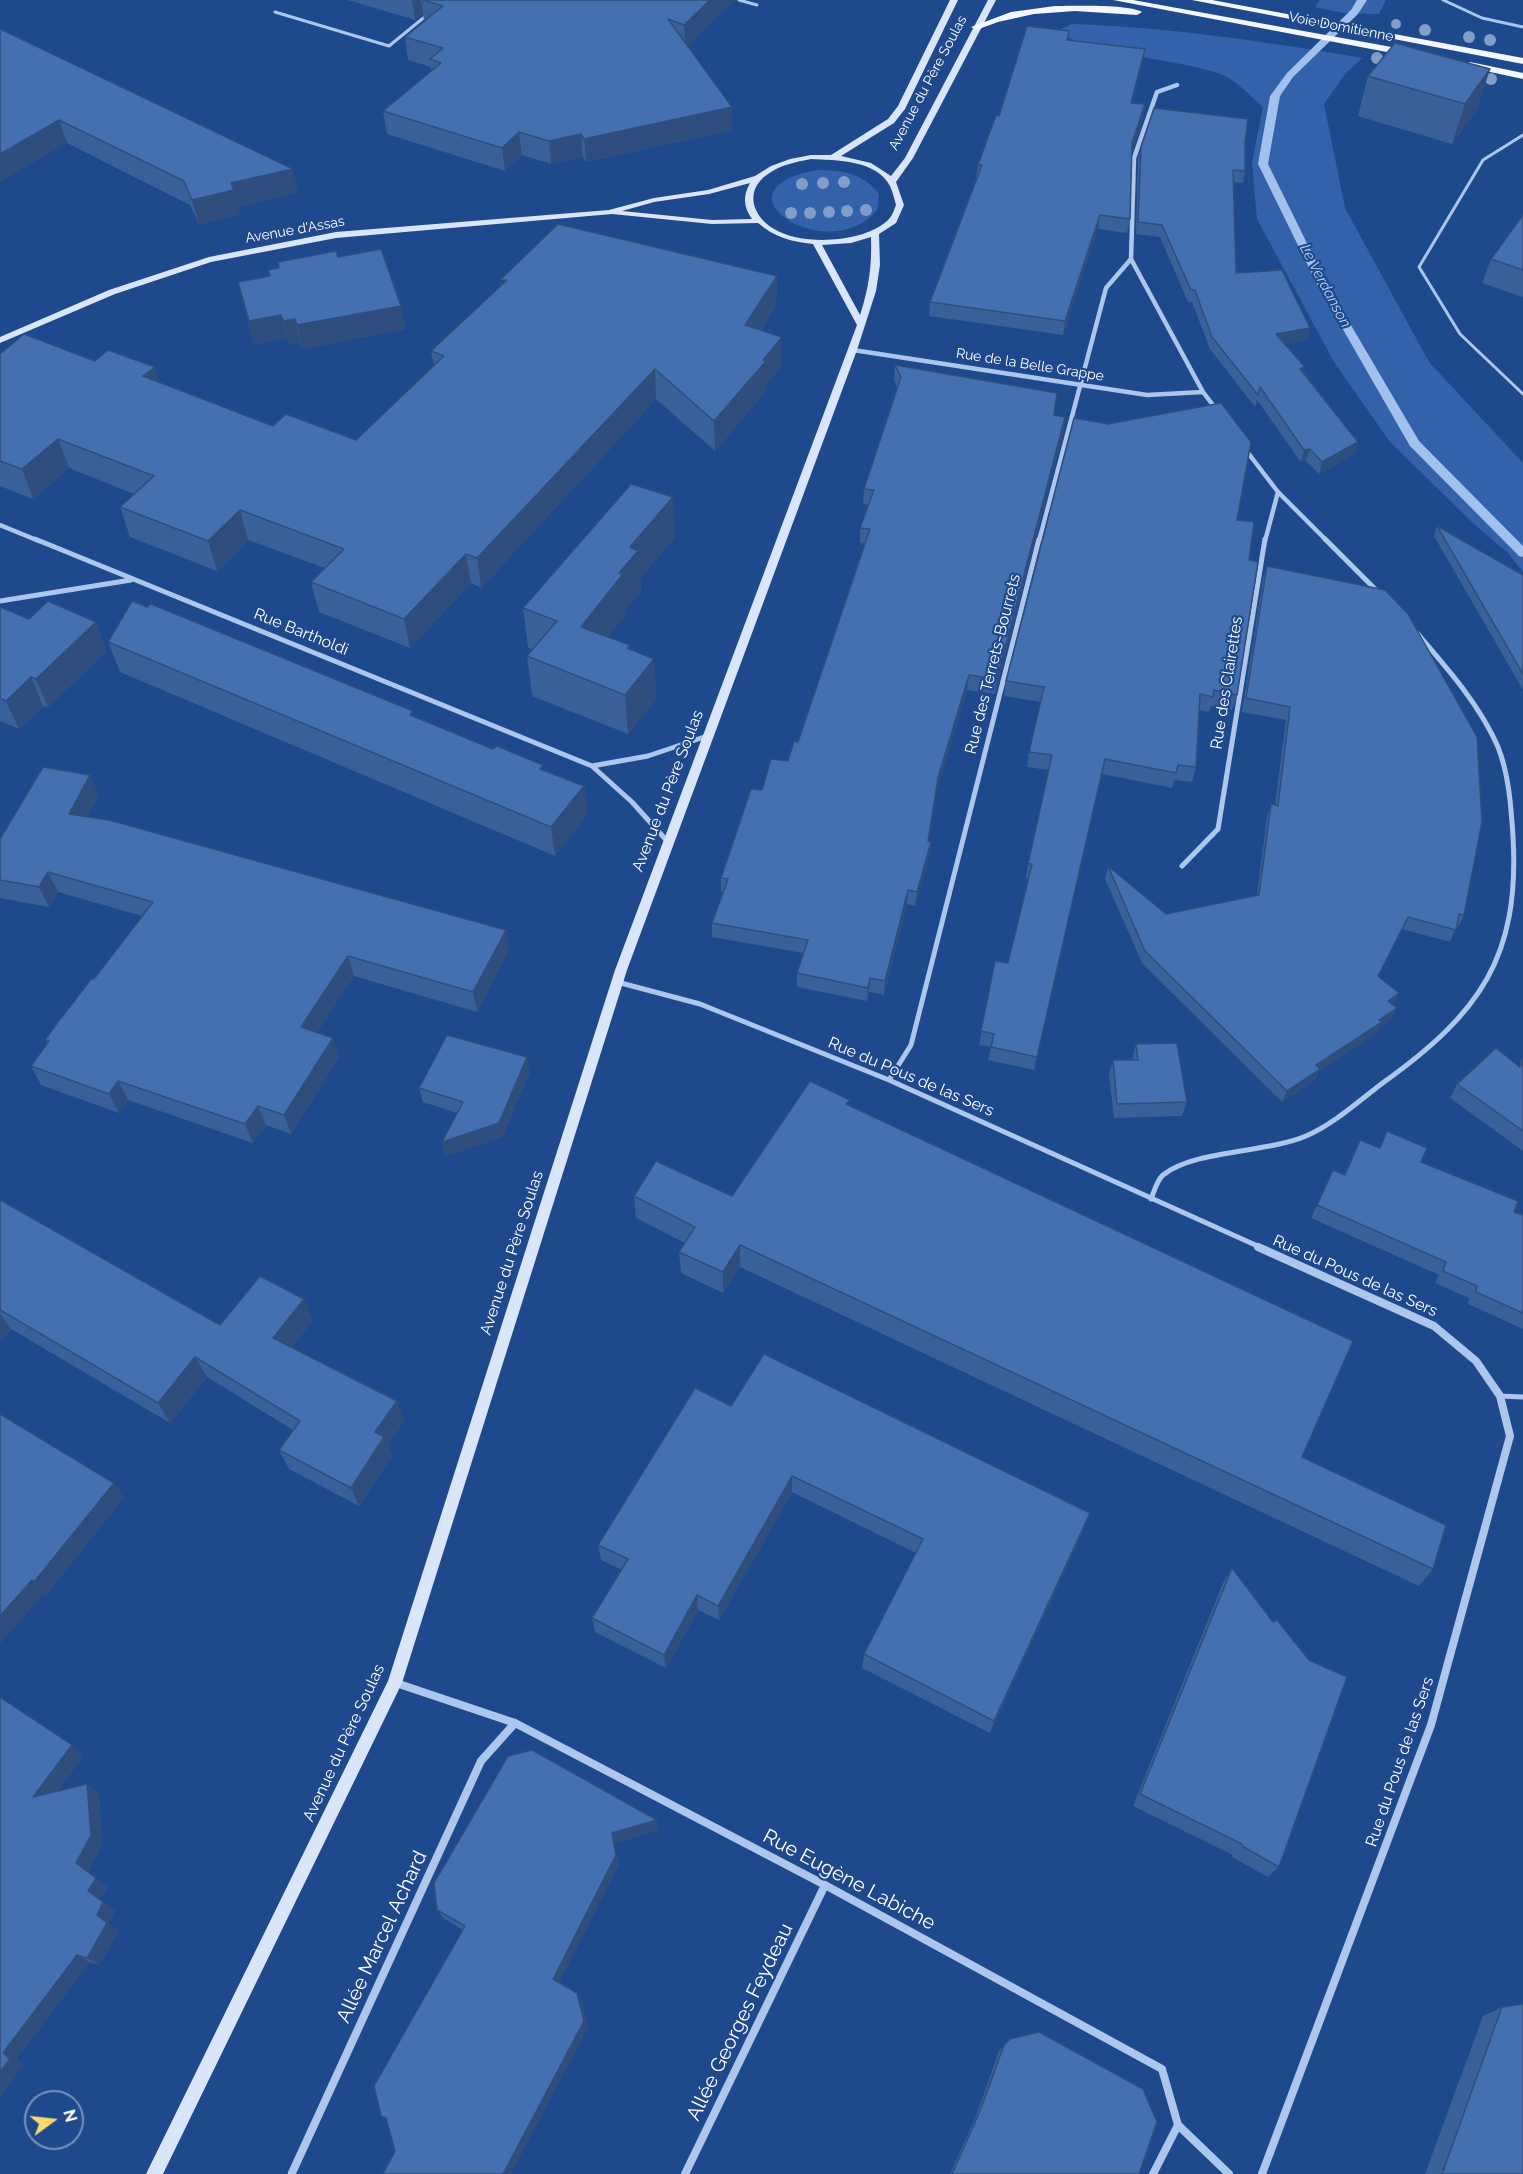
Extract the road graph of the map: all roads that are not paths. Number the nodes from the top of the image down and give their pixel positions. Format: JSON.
{"nodes":[{"id":1,"x":739,"y":0,"type":"edge"},
{"id":2,"x":954,"y":0,"type":"edge"},
{"id":3,"x":992,"y":0,"type":"edge"},
{"id":4,"x":1118,"y":0,"type":"edge"},
{"id":5,"x":1197,"y":0,"type":"edge"},
{"id":6,"x":1443,"y":0,"type":"edge"},
{"id":7,"x":757,"y":5,"type":"dead end"},
{"id":8,"x":436,"y":8,"type":"edge"},
{"id":9,"x":274,"y":12,"type":"dead end"},
{"id":10,"x":1265,"y":26,"type":"junction"},
{"id":11,"x":976,"y":27,"type":"junction"},
{"id":12,"x":1523,"y":27,"type":"edge"},
{"id":13,"x":1421,"y":56,"type":"edge"},
{"id":14,"x":1523,"y":61,"type":"edge"},
{"id":15,"x":1454,"y":62,"type":"edge"},
{"id":16,"x":1523,"y":76,"type":"edge"},
{"id":17,"x":1177,"y":85,"type":"dead end"},
{"id":18,"x":1523,"y":135,"type":"edge"},
{"id":19,"x":834,"y":157,"type":"junction"},
{"id":20,"x":758,"y":178,"type":"junction"},
{"id":21,"x":892,"y":181,"type":"junction"},
{"id":22,"x":609,"y":212,"type":"junction"},
{"id":23,"x":757,"y":221,"type":"junction"},
{"id":24,"x":875,"y":233,"type":"junction"},
{"id":25,"x":817,"y":243,"type":"junction"},
{"id":26,"x":1131,"y":259,"type":"junction"},
{"id":27,"x":860,"y":323,"type":"junction"},
{"id":28,"x":0,"y":340,"type":"edge"},
{"id":29,"x":854,"y":350,"type":"junction"},
{"id":30,"x":1077,"y":385,"type":"junction"},
{"id":31,"x":1203,"y":392,"type":"junction"},
{"id":32,"x":1523,"y":394,"type":"edge"},
{"id":33,"x":1223,"y":419,"type":"edge"},
{"id":34,"x":1244,"y":446,"type":"edge"},
{"id":35,"x":1278,"y":492,"type":"junction"},
{"id":36,"x":0,"y":525,"type":"edge"},
{"id":37,"x":131,"y":580,"type":"junction"},
{"id":38,"x":1383,"y":597,"type":"edge"},
{"id":39,"x":0,"y":601,"type":"edge"},
{"id":40,"x":1414,"y":629,"type":"edge"},
{"id":41,"x":708,"y":736,"type":"junction"},
{"id":42,"x":592,"y":766,"type":"junction"},
{"id":43,"x":668,"y":842,"type":"junction"},
{"id":44,"x":1182,"y":866,"type":"dead end"},
{"id":45,"x":617,"y":982,"type":"junction"},
{"id":46,"x":889,"y":1080,"type":"junction"},
{"id":47,"x":1151,"y":1199,"type":"junction"},
{"id":48,"x":1500,"y":1396,"type":"junction"},
{"id":49,"x":1523,"y":1397,"type":"edge"},
{"id":50,"x":395,"y":1683,"type":"junction"},
{"id":51,"x":515,"y":1723,"type":"junction"},
{"id":52,"x":825,"y":1885,"type":"junction"},
{"id":53,"x":1178,"y":2125,"type":"junction"},
{"id":54,"x":292,"y":2173,"type":"edge"},
{"id":55,"x":154,"y":2174,"type":"edge"},
{"id":56,"x":685,"y":2174,"type":"edge"},
{"id":57,"x":1154,"y":2174,"type":"edge"},
{"id":58,"x":1229,"y":2174,"type":"edge"},
{"id":59,"x":1262,"y":2174,"type":"edge"}],
"edges":[{"from":1,"to":7,"type":"lane"},
{"from":2,"to":19,"type":"main road","name":"Avenue du Père Soulas"},
{"from":3,"to":11,"type":"main road","name":"Avenue du Père Soulas"},
{"from":4,"to":10,"type":"main road","name":"Voie Domitienne"},
{"from":5,"to":14,"type":"main road","name":"Voie Domitienne"},
{"from":6,"to":12,"type":"lane"},
{"from":8,"to":9,"type":"lane"},
{"from":10,"to":11,"type":"main road"},
{"from":10,"to":13,"type":"main road","name":"Voie Domitienne"},
{"from":11,"to":21,"type":"main road","name":"Avenue du Père Soulas"},
{"from":15,"to":16,"type":"main road"},
{"from":17,"to":26,"type":"street"},
{"from":18,"to":32,"type":"lane"},
{"from":19,"to":20,"type":"main road"},
{"from":19,"to":21,"type":"main road"},
{"from":20,"to":22,"type":"main road","name":"Avenue d'Assas"},
{"from":20,"to":23,"type":"main road"},
{"from":21,"to":24,"type":"main road"},
{"from":22,"to":23,"type":"main road","name":"Avenue d'Assas"},
{"from":22,"to":28,"type":"main road","name":"Avenue d'Assas"},
{"from":23,"to":25,"type":"main road"},
{"from":24,"to":25,"type":"main road"},
{"from":24,"to":27,"type":"main road","name":"Avenue du Père Soulas"},
{"from":25,"to":27,"type":"main road"},
{"from":26,"to":30,"type":"street","name":"Rue des Terrets-Bourrets"},
{"from":26,"to":31,"type":"street"},
{"from":27,"to":29,"type":"main road","name":"Avenue du Père Soulas"},
{"from":29,"to":30,"type":"street","name":"Rue de la Belle Grappe"},
{"from":29,"to":41,"type":"main road","name":"Avenue du Père Soulas"},
{"from":30,"to":31,"type":"street","name":"Rue de la Belle Grappe"},
{"from":30,"to":46,"type":"street","name":"Rue des Terrets-Bourrets"},
{"from":31,"to":33,"type":"street"},
{"from":34,"to":35,"type":"street"},
{"from":35,"to":38,"type":"street"},
{"from":35,"to":44,"type":"street","name":"Rue des Clairettes"},
{"from":36,"to":37,"type":"street","name":"Rue Bartholdi"},
{"from":37,"to":39,"type":"street"},
{"from":37,"to":42,"type":"street","name":"Rue Bartholdi"},
{"from":40,"to":47,"type":"street"},
{"from":41,"to":42,"type":"street"},
{"from":41,"to":43,"type":"main road","name":"Avenue du Père Soulas"},
{"from":42,"to":43,"type":"street","name":"Rue Bartholdi"},
{"from":43,"to":45,"type":"main road","name":"Avenue du Père Soulas"},
{"from":45,"to":46,"type":"street","name":"Rue du Pous de las Sers"},
{"from":45,"to":50,"type":"main road","name":"Avenue du Père Soulas"},
{"from":46,"to":47,"type":"street","name":"Rue du Pous de las Sers"},
{"from":47,"to":48,"type":"street","name":"Rue du Pous de las Sers"},
{"from":48,"to":49,"type":"lane"},
{"from":48,"to":59,"type":"street","name":"Rue du Pous de las Sers"},
{"from":50,"to":51,"type":"street","name":"Rue Eugène Labiche"},
{"from":50,"to":55,"type":"main road","name":"Avenue du Père Soulas"},
{"from":51,"to":52,"type":"street","name":"Rue Eugène Labiche"},
{"from":51,"to":54,"type":"street","name":"Allée Marcel Achard"},
{"from":52,"to":53,"type":"street","name":"Rue Eugène Labiche"},
{"from":52,"to":56,"type":"street","name":"Allée Georges Feydeau"},
{"from":53,"to":57,"type":"street"},
{"from":53,"to":58,"type":"street"}]}
